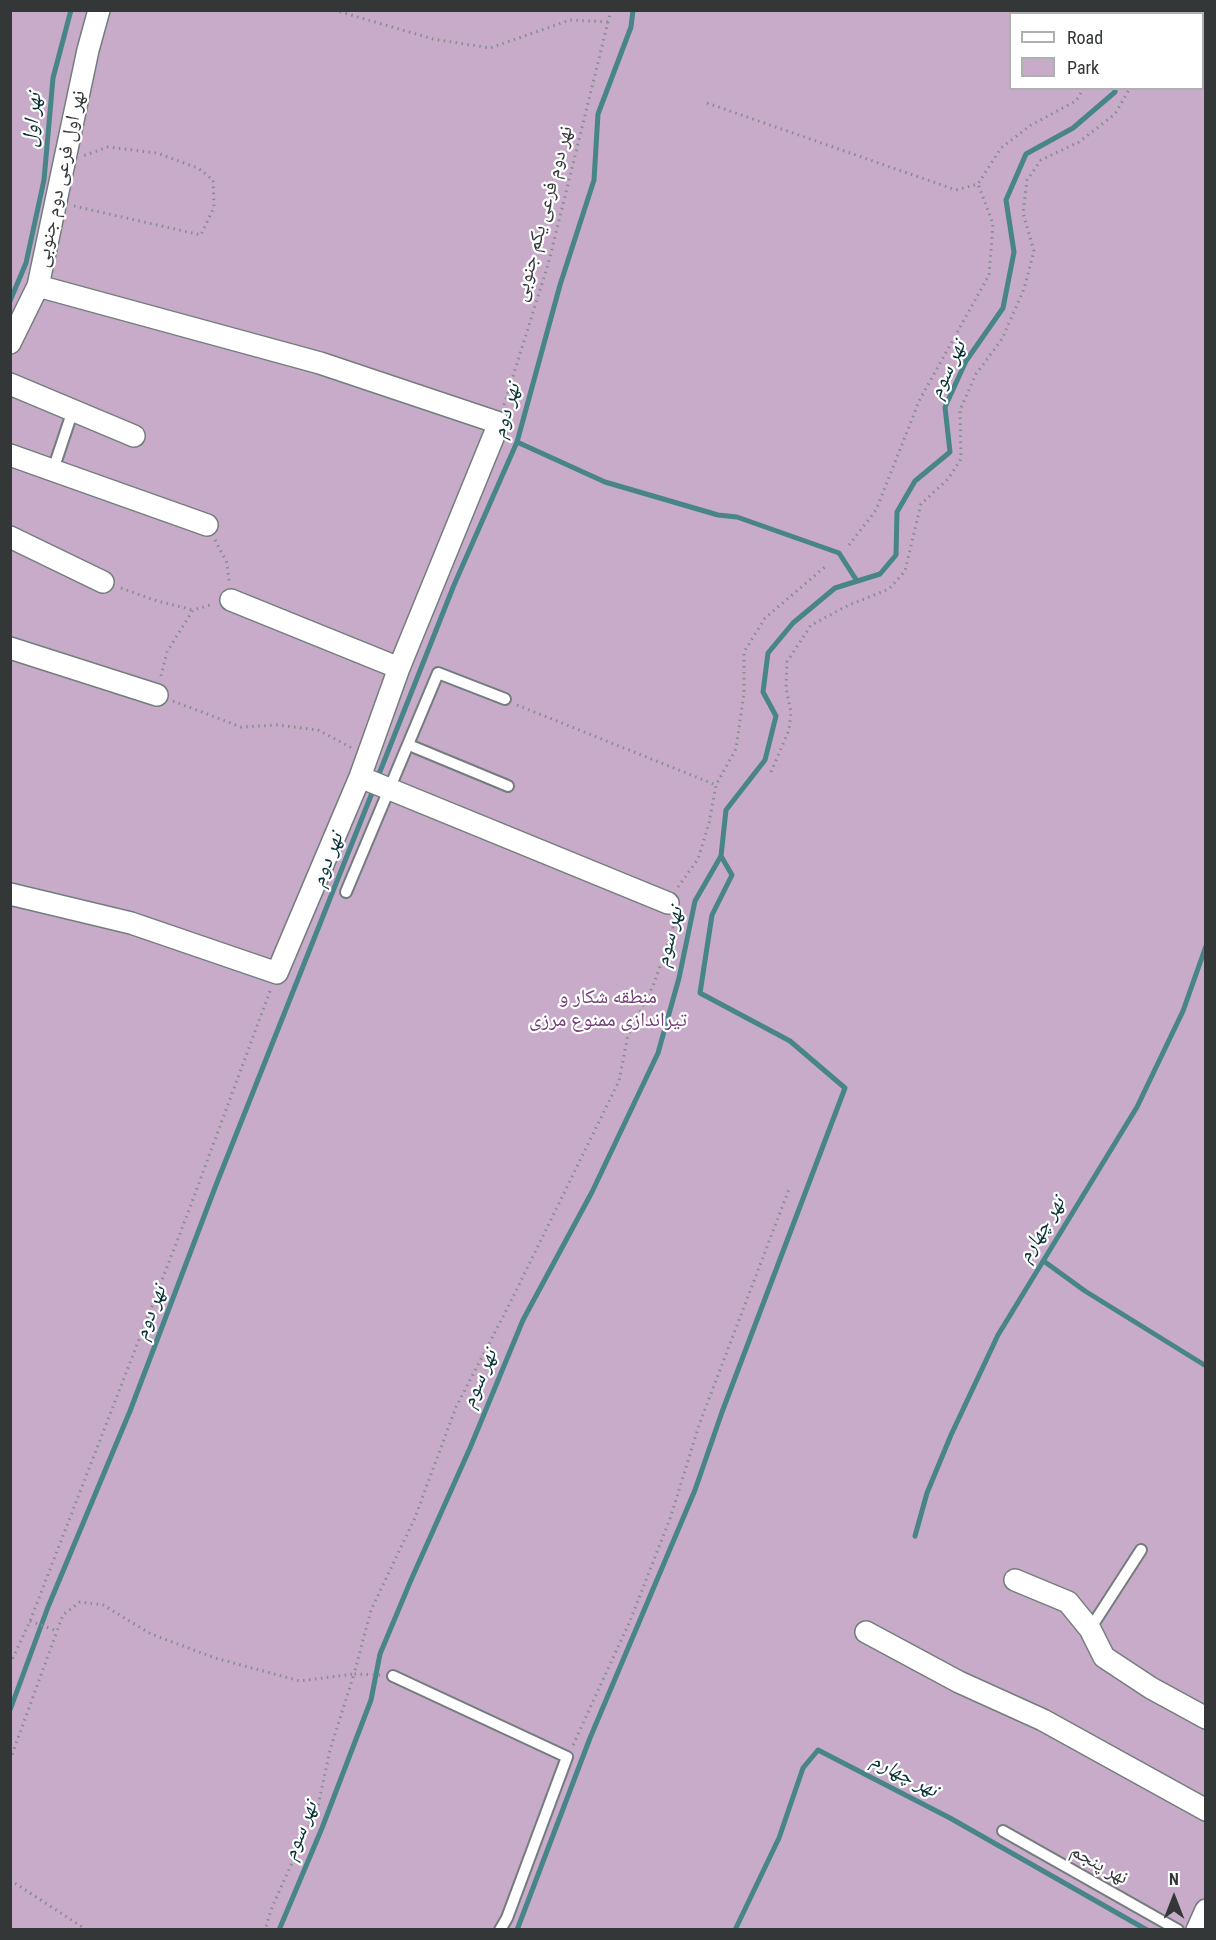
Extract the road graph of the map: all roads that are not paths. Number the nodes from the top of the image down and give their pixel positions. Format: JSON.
{"nodes":[{"id":1,"x":99,"y":10,"type":"edge"},
{"id":2,"x":38,"y":286,"type":"junction"},
{"id":3,"x":15,"y":317,"type":"edge"},
{"id":4,"x":10,"y":343,"type":"edge"},
{"id":5,"x":10,"y":384,"type":"edge"},
{"id":6,"x":73,"y":410,"type":"junction"},
{"id":7,"x":134,"y":436,"type":"dead end"},
{"id":8,"x":10,"y":455,"type":"edge"},
{"id":9,"x":53,"y":470,"type":"junction"},
{"id":10,"x":207,"y":525,"type":"road end"},
{"id":11,"x":10,"y":537,"type":"edge"},
{"id":12,"x":103,"y":582,"type":"road end"},
{"id":13,"x":231,"y":600,"type":"road end"},
{"id":14,"x":10,"y":648,"type":"edge"},
{"id":15,"x":399,"y":668,"type":"junction"},
{"id":16,"x":157,"y":695,"type":"road end"},
{"id":17,"x":505,"y":699,"type":"road end"},
{"id":18,"x":409,"y":746,"type":"junction"},
{"id":19,"x":376,"y":784,"type":"junction"},
{"id":20,"x":508,"y":786,"type":"dead end"},
{"id":21,"x":346,"y":892,"type":"dead end"},
{"id":22,"x":10,"y":894,"type":"edge"},
{"id":23,"x":668,"y":903,"type":"road end"},
{"id":24,"x":1141,"y":1550,"type":"dead end"},
{"id":25,"x":1015,"y":1580,"type":"dead end"},
{"id":26,"x":1090,"y":1629,"type":"junction"},
{"id":27,"x":866,"y":1632,"type":"dead end"},
{"id":28,"x":393,"y":1676,"type":"dead end"},
{"id":29,"x":1206,"y":1718,"type":"edge"},
{"id":30,"x":1206,"y":1810,"type":"edge"},
{"id":31,"x":1003,"y":1831,"type":"dead end"},
{"id":32,"x":1206,"y":1910,"type":"edge"},
{"id":33,"x":500,"y":1929,"type":"edge"},
{"id":34,"x":1178,"y":1929,"type":"edge"},
{"id":35,"x":1197,"y":1929,"type":"edge"}],
"edges":[{"from":1,"to":2,"type":"street","name":"نهر اول فرعی دوم جنوبی"},
{"from":2,"to":3,"type":"street","name":"نهر اول فرعی دوم جنوبی"},
{"from":2,"to":15,"type":"street"},
{"from":3,"to":4,"type":"street","name":"نهر اول فرعی دوم جنوبی"},
{"from":5,"to":6,"type":"street"},
{"from":6,"to":7,"type":"street"},
{"from":6,"to":9,"type":"lane"},
{"from":8,"to":9,"type":"street"},
{"from":9,"to":10,"type":"street"},
{"from":11,"to":12,"type":"street"},
{"from":13,"to":15,"type":"street"},
{"from":14,"to":16,"type":"street"},
{"from":15,"to":19,"type":"street"},
{"from":17,"to":18,"type":"lane"},
{"from":18,"to":19,"type":"lane"},
{"from":18,"to":20,"type":"lane"},
{"from":19,"to":21,"type":"lane"},
{"from":19,"to":22,"type":"street"},
{"from":19,"to":23,"type":"street"},
{"from":24,"to":26,"type":"lane"},
{"from":25,"to":26,"type":"street"},
{"from":26,"to":29,"type":"street"},
{"from":27,"to":30,"type":"street"},
{"from":28,"to":33,"type":"lane"},
{"from":31,"to":34,"type":"lane","name":"نهر پنجم"},
{"from":32,"to":35,"type":"street"}]}
